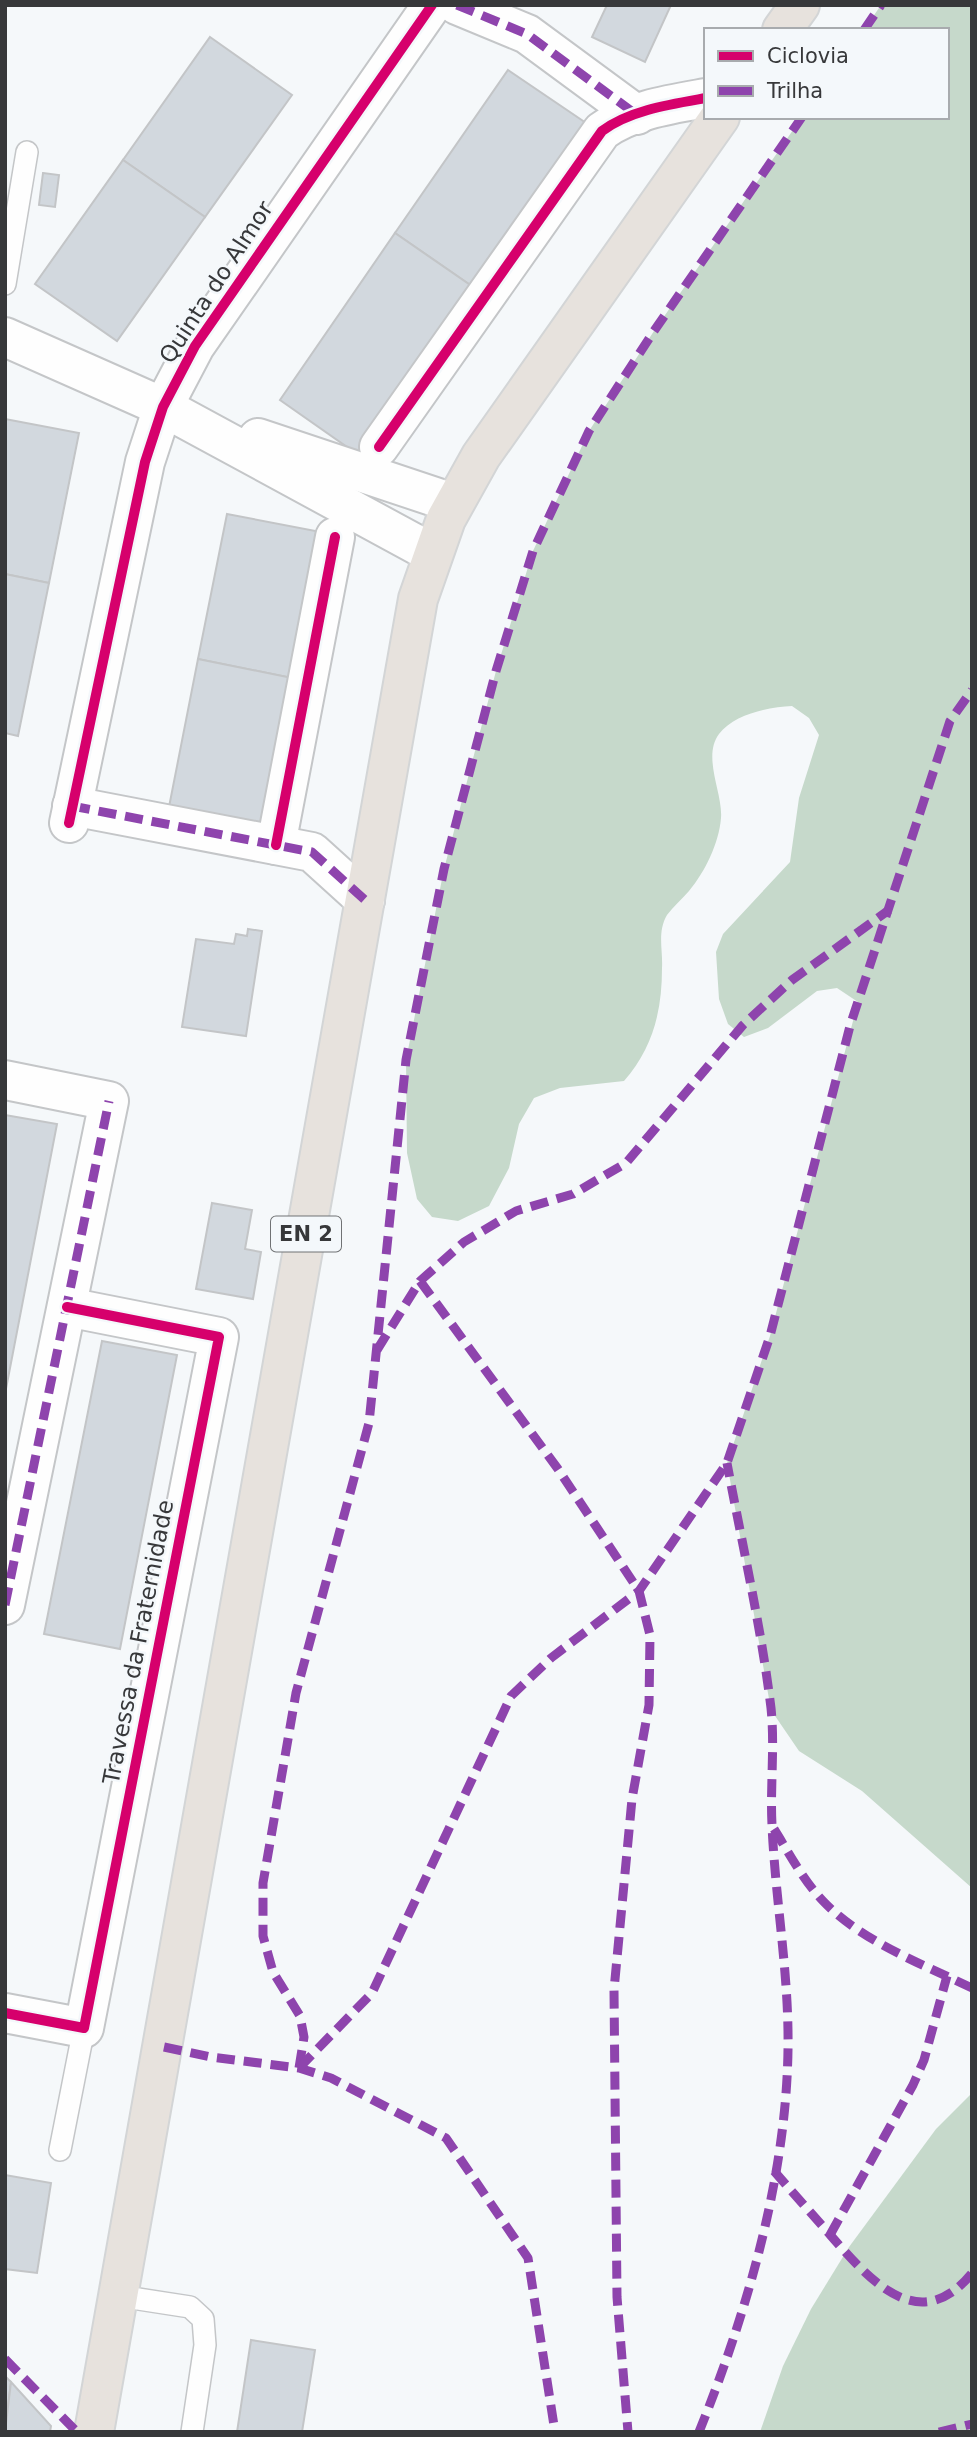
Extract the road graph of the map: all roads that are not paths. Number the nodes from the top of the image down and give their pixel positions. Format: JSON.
{"nodes":[{"id":1,"x":432,"y":5,"type":"edge"},
{"id":2,"x":457,"y":5,"type":"edge"},
{"id":3,"x":800,"y":5,"type":"edge"},
{"id":4,"x":783,"y":28,"type":"edge"},
{"id":5,"x":704,"y":98,"type":"edge"},
{"id":6,"x":637,"y":115,"type":"junction"},
{"id":7,"x":719,"y":119,"type":"edge"},
{"id":8,"x":27,"y":152,"type":"dead end"},
{"id":9,"x":5,"y":284,"type":"edge"},
{"id":10,"x":5,"y":337,"type":"edge"},
{"id":11,"x":163,"y":407,"type":"junction"},
{"id":12,"x":379,"y":447,"type":"dead end"},
{"id":13,"x":453,"y":503,"type":"junction"},
{"id":14,"x":335,"y":537,"type":"dead end"},
{"id":15,"x":432,"y":553,"type":"junction"},
{"id":16,"x":275,"y":845,"type":"junction"},
{"id":17,"x":365,"y":900,"type":"junction"},
{"id":18,"x":5,"y":1080,"type":"edge"},
{"id":19,"x":67,"y":1307,"type":"junction"},
{"id":20,"x":5,"y":1605,"type":"edge"},
{"id":21,"x":5,"y":2013,"type":"edge"},
{"id":22,"x":84,"y":2028,"type":"junction"},
{"id":23,"x":60,"y":2150,"type":"dead end"},
{"id":24,"x":119,"y":2296,"type":"junction"},
{"id":25,"x":94,"y":2432,"type":"edge"},
{"id":26,"x":192,"y":2432,"type":"edge"}],
"edges":[{"from":1,"to":11,"type":"street","name":"Quinta do Almor"},
{"from":2,"to":6,"type":"street"},
{"from":3,"to":4,"type":"main road"},
{"from":5,"to":6,"type":"street"},
{"from":6,"to":12,"type":"street"},
{"from":7,"to":13,"type":"main road","number":"EN 2"},
{"from":8,"to":9,"type":"lane"},
{"from":10,"to":11,"type":"street"},
{"from":11,"to":13,"type":"street"},
{"from":11,"to":15,"type":"street"},
{"from":11,"to":16,"type":"street","name":"Quinta do Almor"},
{"from":13,"to":15,"type":"main road","number":"EN 2"},
{"from":14,"to":16,"type":"street"},
{"from":15,"to":17,"type":"main road","number":"EN 2"},
{"from":16,"to":17,"type":"street"},
{"from":17,"to":24,"type":"main road","number":"EN 2"},
{"from":18,"to":19,"type":"street"},
{"from":19,"to":20,"type":"street"},
{"from":19,"to":22,"type":"street","name":"Travessa da Fraternidade"},
{"from":21,"to":22,"type":"street"},
{"from":22,"to":23,"type":"lane"},
{"from":24,"to":25,"type":"main road","number":"EN 2"},
{"from":24,"to":26,"type":"lane"}]}
